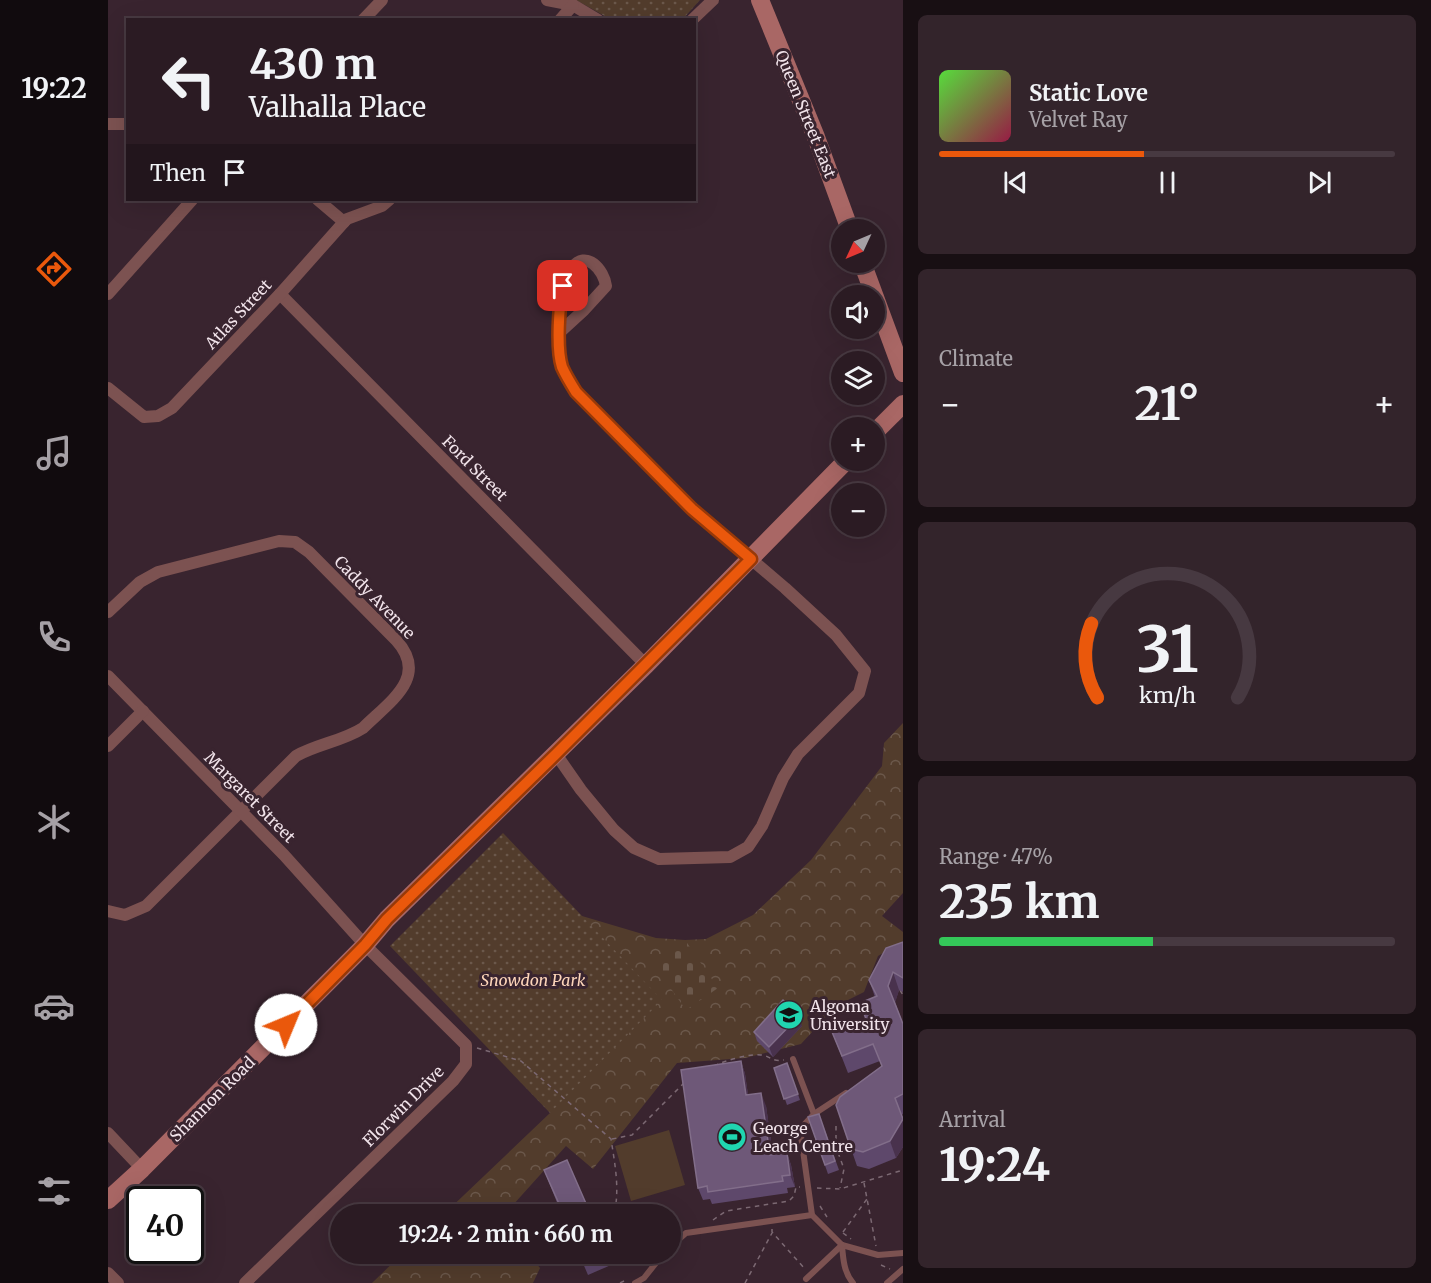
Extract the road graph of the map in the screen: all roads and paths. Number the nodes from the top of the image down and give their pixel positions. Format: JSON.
{"nodes":[{"id":1,"x":382,"y":0,"type":"edge"},
{"id":2,"x":547,"y":0,"type":"edge"},
{"id":3,"x":713,"y":0,"type":"edge"},
{"id":4,"x":760,"y":0,"type":"edge"},
{"id":5,"x":573,"y":5,"type":"junction"},
{"id":6,"x":365,"y":18,"type":"edge"},
{"id":7,"x":562,"y":18,"type":"edge"},
{"id":8,"x":595,"y":18,"type":"edge"},
{"id":9,"x":694,"y":18,"type":"edge"},
{"id":10,"x":108,"y":124,"type":"edge"},
{"id":11,"x":126,"y":124,"type":"edge"},
{"id":12,"x":191,"y":201,"type":"edge"},
{"id":13,"x":319,"y":201,"type":"edge"},
{"id":14,"x":387,"y":201,"type":"edge"},
{"id":15,"x":846,"y":219,"type":"edge"},
{"id":16,"x":344,"y":222,"type":"junction"},
{"id":17,"x":866,"y":273,"type":"edge"},
{"id":18,"x":108,"y":294,"type":"edge"},
{"id":19,"x":280,"y":294,"type":"junction"},
{"id":20,"x":560,"y":332,"type":"junction"},
{"id":21,"x":903,"y":373,"type":"edge"},
{"id":22,"x":108,"y":388,"type":"edge"},
{"id":23,"x":903,"y":404,"type":"edge"},
{"id":24,"x":885,"y":422,"type":"edge"},
{"id":25,"x":836,"y":471,"type":"edge"},
{"id":26,"x":751,"y":559,"type":"junction"},
{"id":27,"x":108,"y":612,"type":"edge"},
{"id":28,"x":646,"y":665,"type":"junction"},
{"id":29,"x":108,"y":676,"type":"edge"},
{"id":30,"x":143,"y":711,"type":"junction"},
{"id":31,"x":108,"y":746,"type":"edge"},
{"id":32,"x":556,"y":754,"type":"junction"},
{"id":33,"x":240,"y":811,"type":"junction"},
{"id":34,"x":108,"y":912,"type":"edge"},
{"id":35,"x":365,"y":945,"type":"junction"},
{"id":36,"x":899,"y":990,"type":"edge"},
{"id":37,"x":903,"y":995,"type":"edge"},
{"id":38,"x":466,"y":1045,"type":"junction"},
{"id":39,"x":793,"y":1059,"type":"joint"},
{"id":40,"x":714,"y":1066,"type":"edge"},
{"id":41,"x":688,"y":1077,"type":"edge"},
{"id":42,"x":853,"y":1089,"type":"edge"},
{"id":43,"x":814,"y":1114,"type":"junction"},
{"id":44,"x":836,"y":1126,"type":"edge"},
{"id":45,"x":108,"y":1133,"type":"edge"},
{"id":46,"x":611,"y":1139,"type":"junction"},
{"id":47,"x":142,"y":1169,"type":"junction"},
{"id":48,"x":903,"y":1170,"type":"edge"},
{"id":49,"x":864,"y":1183,"type":"junction"},
{"id":50,"x":807,"y":1187,"type":"junction"},
{"id":51,"x":840,"y":1189,"type":"junction"},
{"id":52,"x":817,"y":1194,"type":"dead end"},
{"id":53,"x":867,"y":1199,"type":"junction"},
{"id":54,"x":108,"y":1200,"type":"edge"},
{"id":55,"x":818,"y":1201,"type":"dead end"},
{"id":56,"x":617,"y":1204,"type":"edge"},
{"id":57,"x":812,"y":1215,"type":"junction"},
{"id":58,"x":829,"y":1220,"type":"dead end"},
{"id":59,"x":712,"y":1221,"type":"dead end"},
{"id":60,"x":770,"y":1221,"type":"junction"},
{"id":61,"x":772,"y":1232,"type":"junction"},
{"id":62,"x":681,"y":1237,"type":"edge"},
{"id":63,"x":852,"y":1240,"type":"dead end"},
{"id":64,"x":842,"y":1245,"type":"junction"},
{"id":65,"x":867,"y":1245,"type":"dead end"},
{"id":66,"x":876,"y":1246,"type":"junction"},
{"id":67,"x":884,"y":1247,"type":"dead end"},
{"id":68,"x":903,"y":1253,"type":"edge"},
{"id":69,"x":878,"y":1255,"type":"junction"},
{"id":70,"x":655,"y":1264,"type":"edge"},
{"id":71,"x":903,"y":1269,"type":"edge"},
{"id":72,"x":807,"y":1271,"type":"dead end"},
{"id":73,"x":108,"y":1273,"type":"edge"},
{"id":74,"x":634,"y":1275,"type":"dead end"},
{"id":75,"x":897,"y":1275,"type":"junction"},
{"id":76,"x":806,"y":1279,"type":"dead end"},
{"id":77,"x":118,"y":1283,"type":"edge"},
{"id":78,"x":245,"y":1283,"type":"edge"},
{"id":79,"x":620,"y":1283,"type":"edge"},
{"id":80,"x":635,"y":1283,"type":"edge"},
{"id":81,"x":745,"y":1283,"type":"edge"},
{"id":82,"x":853,"y":1283,"type":"edge"},
{"id":83,"x":886,"y":1283,"type":"edge"}],
"edges":[{"from":1,"to":6,"type":"street"},
{"from":2,"to":5,"type":"street"},
{"from":3,"to":9,"type":"street"},
{"from":4,"to":15,"type":"street","name":"Queen Street East"},
{"from":5,"to":7,"type":"street"},
{"from":5,"to":8,"type":"street"},
{"from":10,"to":11,"type":"street"},
{"from":12,"to":18,"type":"street"},
{"from":13,"to":16,"type":"street"},
{"from":14,"to":16,"type":"street","name":"Atlas Street"},
{"from":16,"to":19,"type":"street","name":"Atlas Street"},
{"from":17,"to":21,"type":"street"},
{"from":19,"to":22,"type":"street","name":"Atlas Street"},
{"from":19,"to":28,"type":"street","name":"Ford Street"},
{"from":20,"to":20,"type":"street"},
{"from":20,"to":26,"type":"street"},
{"from":23,"to":24,"type":"street"},
{"from":25,"to":26,"type":"street","name":"Shannon Road"},
{"from":26,"to":28,"type":"street","name":"Shannon Road"},
{"from":26,"to":32,"type":"street"},
{"from":27,"to":33,"type":"street","name":"Caddy Avenue"},
{"from":28,"to":32,"type":"street","name":"Shannon Road"},
{"from":29,"to":30,"type":"street","name":"Margaret Street"},
{"from":30,"to":31,"type":"street"},
{"from":30,"to":33,"type":"street","name":"Margaret Street"},
{"from":32,"to":35,"type":"street","name":"Shannon Road"},
{"from":33,"to":34,"type":"street","name":"Caddy Avenue"},
{"from":33,"to":35,"type":"street","name":"Margaret Street"},
{"from":35,"to":38,"type":"street"},
{"from":35,"to":47,"type":"street","name":"Shannon Road"},
{"from":36,"to":37,"type":"path"},
{"from":38,"to":46,"type":"path"},
{"from":38,"to":78,"type":"street","name":"Florwin Drive"},
{"from":39,"to":40,"type":"path"},
{"from":39,"to":43,"type":"lane"},
{"from":41,"to":46,"type":"path"},
{"from":42,"to":43,"type":"lane"},
{"from":43,"to":50,"type":"lane"},
{"from":44,"to":51,"type":"path"},
{"from":45,"to":47,"type":"street"},
{"from":46,"to":56,"type":"path"},
{"from":47,"to":54,"type":"street","name":"Shannon Road"},
{"from":48,"to":49,"type":"path"},
{"from":49,"to":51,"type":"path"},
{"from":49,"to":53,"type":"path"},
{"from":50,"to":57,"type":"lane"},
{"from":50,"to":59,"type":"path"},
{"from":51,"to":52,"type":"path"},
{"from":53,"to":63,"type":"path"},
{"from":53,"to":66,"type":"path"},
{"from":55,"to":58,"type":"path"},
{"from":57,"to":60,"type":"lane"},
{"from":57,"to":64,"type":"lane"},
{"from":60,"to":61,"type":"path"},
{"from":60,"to":62,"type":"lane"},
{"from":61,"to":72,"type":"path"},
{"from":61,"to":81,"type":"path"},
{"from":64,"to":69,"type":"lane"},
{"from":64,"to":76,"type":"lane"},
{"from":64,"to":82,"type":"lane"},
{"from":65,"to":66,"type":"path"},
{"from":66,"to":67,"type":"path"},
{"from":68,"to":69,"type":"lane"},
{"from":69,"to":75,"type":"path"},
{"from":70,"to":80,"type":"lane"},
{"from":71,"to":75,"type":"lane"},
{"from":73,"to":77,"type":"street"},
{"from":74,"to":79,"type":"path"},
{"from":75,"to":83,"type":"lane"}]}
